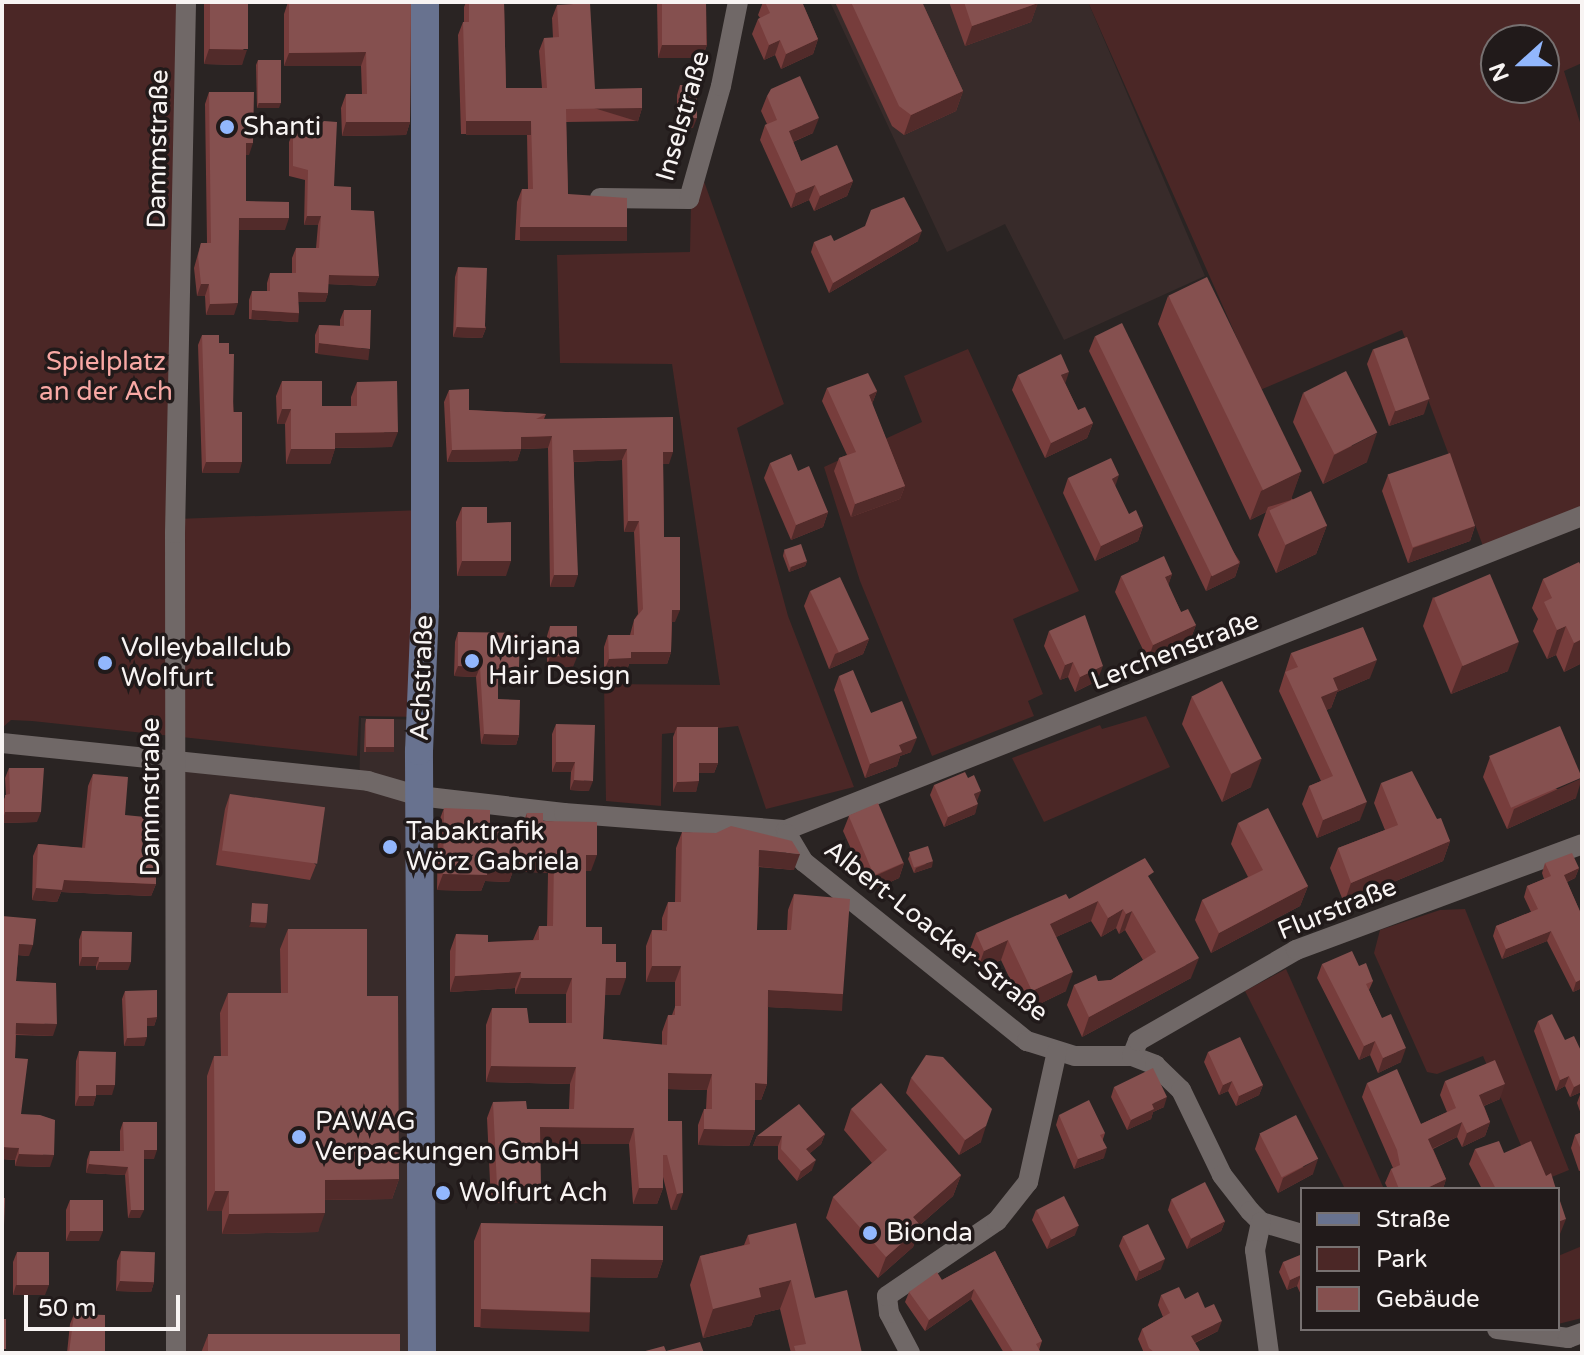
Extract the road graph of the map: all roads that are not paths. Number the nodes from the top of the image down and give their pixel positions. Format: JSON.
{"nodes":[{"id":1,"x":186,"y":2,"type":"edge"},
{"id":2,"x":425,"y":2,"type":"edge"},
{"id":3,"x":738,"y":2,"type":"edge"},
{"id":4,"x":592,"y":198,"type":"edge"},
{"id":5,"x":1582,"y":516,"type":"edge"},
{"id":6,"x":2,"y":743,"type":"edge"},
{"id":7,"x":174,"y":764,"type":"junction"},
{"id":8,"x":419,"y":796,"type":"junction"},
{"id":9,"x":786,"y":830,"type":"junction"},
{"id":10,"x":1582,"y":844,"type":"edge"},
{"id":11,"x":1057,"y":1051,"type":"junction"},
{"id":12,"x":1132,"y":1056,"type":"junction"},
{"id":13,"x":1261,"y":1222,"type":"junction"},
{"id":14,"x":1300,"y":1233,"type":"edge"},
{"id":15,"x":1510,"y":1331,"type":"edge"},
{"id":16,"x":1575,"y":1341,"type":"edge"},
{"id":17,"x":176,"y":1353,"type":"edge"},
{"id":18,"x":422,"y":1353,"type":"edge"},
{"id":19,"x":910,"y":1353,"type":"edge"},
{"id":20,"x":1269,"y":1353,"type":"edge"}],
"edges":[{"from":1,"to":7,"type":"street","name":"Dammstraße"},
{"from":2,"to":8,"type":"main road","name":"Achstraße"},
{"from":3,"to":4,"type":"street","name":"Inselstraße"},
{"from":5,"to":9,"type":"street","name":"Lerchenstraße"},
{"from":6,"to":7,"type":"street"},
{"from":7,"to":8,"type":"street"},
{"from":7,"to":17,"type":"street","name":"Dammstraße"},
{"from":8,"to":9,"type":"street"},
{"from":8,"to":18,"type":"main road","name":"Achstraße"},
{"from":9,"to":11,"type":"street","name":"Albert-Loacker-Straße"},
{"from":10,"to":12,"type":"street","name":"Flurstraße"},
{"from":11,"to":12,"type":"street","name":"Albert-Loacker-Straße"},
{"from":11,"to":19,"type":"street"},
{"from":12,"to":13,"type":"street","name":"Albert-Loacker-Straße"},
{"from":13,"to":14,"type":"street"},
{"from":13,"to":20,"type":"street"},
{"from":15,"to":16,"type":"street"}]}
